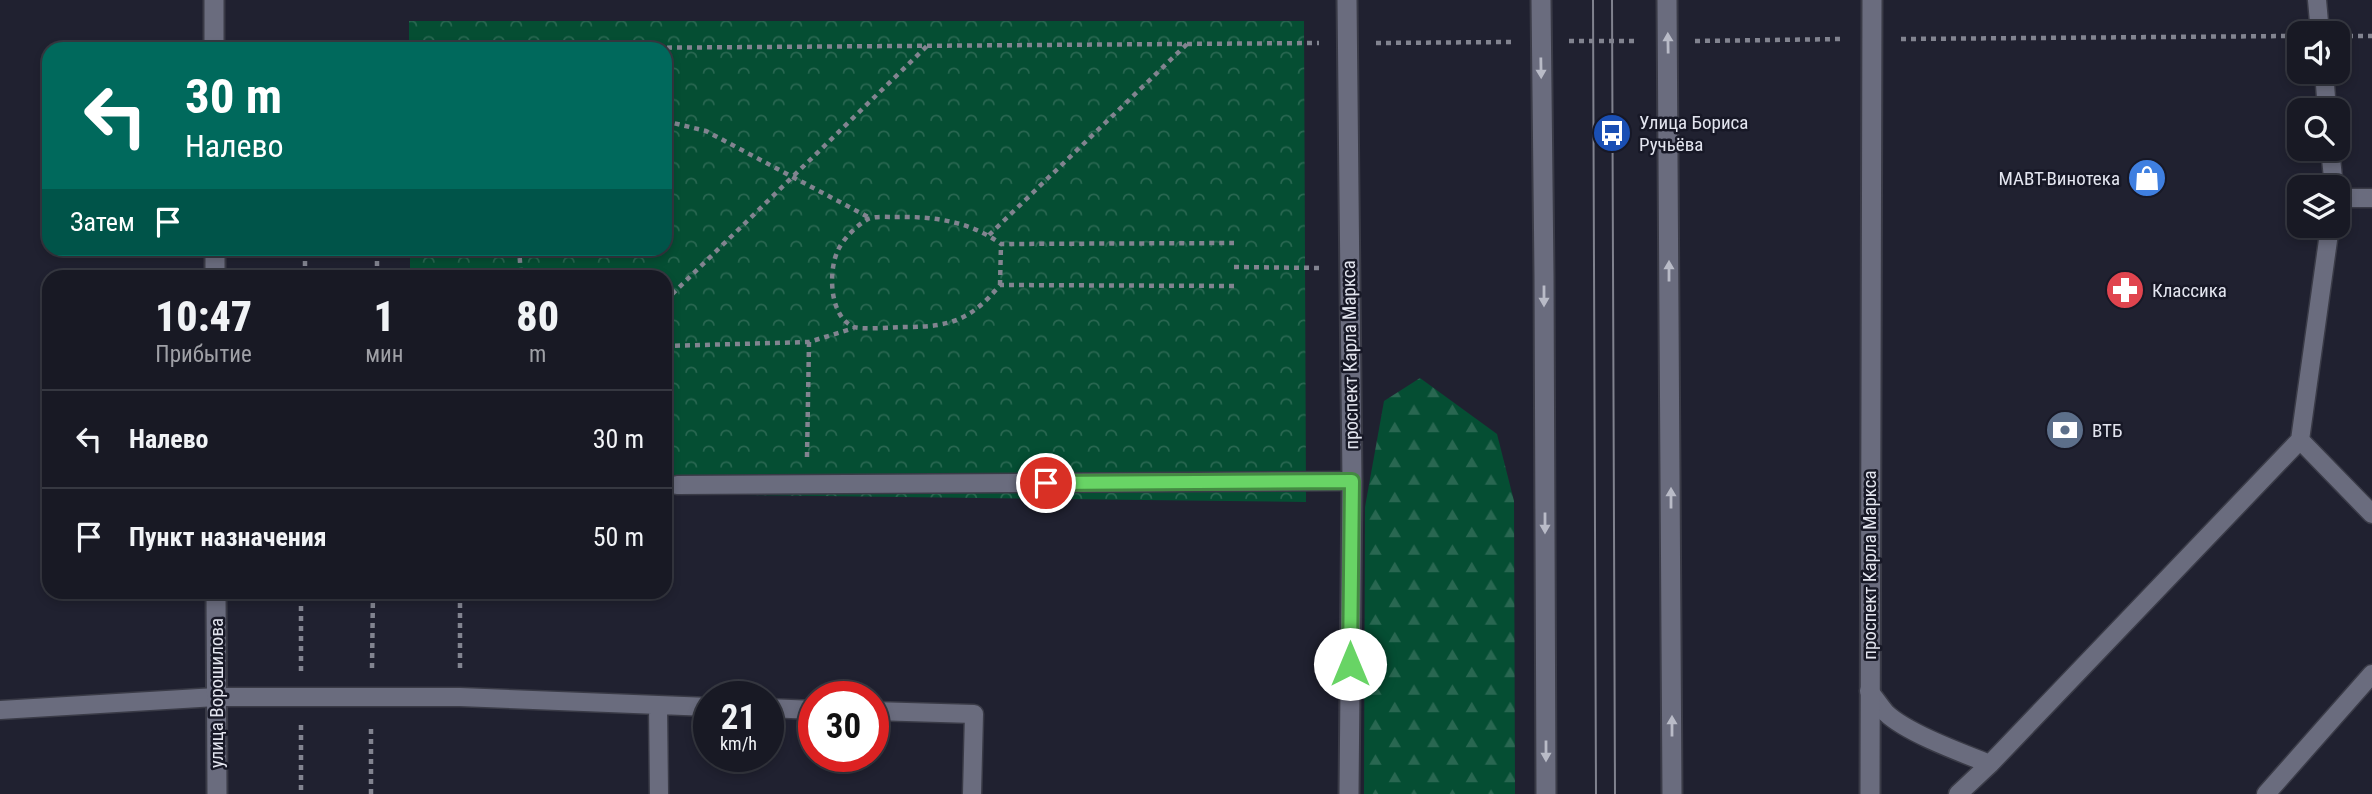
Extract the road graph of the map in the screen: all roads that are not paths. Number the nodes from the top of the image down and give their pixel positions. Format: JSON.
{"nodes":[{"id":1,"x":214,"y":0,"type":"edge"},
{"id":2,"x":1347,"y":0,"type":"edge"},
{"id":3,"x":1541,"y":0,"type":"edge"},
{"id":4,"x":1667,"y":0,"type":"edge"},
{"id":5,"x":1872,"y":0,"type":"edge"},
{"id":6,"x":2317,"y":0,"type":"edge"},
{"id":7,"x":2319,"y":21,"type":"edge"},
{"id":8,"x":214,"y":42,"type":"edge"},
{"id":9,"x":2350,"y":198,"type":"edge"},
{"id":10,"x":2372,"y":198,"type":"edge"},
{"id":11,"x":2328,"y":238,"type":"edge"},
{"id":12,"x":2300,"y":440,"type":"junction"},
{"id":13,"x":1352,"y":481,"type":"junction"},
{"id":14,"x":677,"y":485,"type":"dead end"},
{"id":15,"x":2372,"y":514,"type":"edge"},
{"id":16,"x":216,"y":599,"type":"edge"},
{"id":17,"x":2372,"y":674,"type":"edge"},
{"id":18,"x":1869,"y":691,"type":"junction"},
{"id":19,"x":216,"y":696,"type":"junction"},
{"id":20,"x":658,"y":706,"type":"junction"},
{"id":21,"x":693,"y":707,"type":"edge"},
{"id":22,"x":0,"y":709,"type":"edge"},
{"id":23,"x":889,"y":711,"type":"edge"},
{"id":24,"x":1990,"y":764,"type":"junction"},
{"id":25,"x":217,"y":794,"type":"edge"},
{"id":26,"x":659,"y":794,"type":"edge"},
{"id":27,"x":972,"y":794,"type":"edge"},
{"id":28,"x":1349,"y":794,"type":"edge"},
{"id":29,"x":1546,"y":794,"type":"edge"},
{"id":30,"x":1672,"y":794,"type":"edge"},
{"id":31,"x":1870,"y":794,"type":"edge"},
{"id":32,"x":1958,"y":794,"type":"edge"},
{"id":33,"x":2266,"y":794,"type":"edge"}],
"edges":[{"from":1,"to":8,"type":"main road"},
{"from":2,"to":13,"type":"main road","name":"проспект Карла Маркса"},
{"from":3,"to":29,"type":"main road","one_way":true},
{"from":30,"to":4,"type":"main road","one_way":true},
{"from":5,"to":18,"type":"main road","name":"проспект Карла Маркса"},
{"from":6,"to":7,"type":"lane"},
{"from":9,"to":10,"type":"lane"},
{"from":11,"to":12,"type":"lane"},
{"from":12,"to":15,"type":"lane"},
{"from":12,"to":24,"type":"lane"},
{"from":13,"to":14,"type":"lane"},
{"from":13,"to":28,"type":"main road","name":"проспект Карла Маркса"},
{"from":16,"to":19,"type":"main road","name":"улица Ворошилова"},
{"from":17,"to":33,"type":"lane"},
{"from":18,"to":24,"type":"lane"},
{"from":18,"to":31,"type":"main road","name":"проспект Карла Маркса"},
{"from":19,"to":20,"type":"lane"},
{"from":19,"to":22,"type":"lane"},
{"from":19,"to":25,"type":"main road","name":"улица Ворошилова"},
{"from":20,"to":21,"type":"lane"},
{"from":20,"to":26,"type":"lane"},
{"from":23,"to":27,"type":"lane"},
{"from":24,"to":32,"type":"lane"}]}
